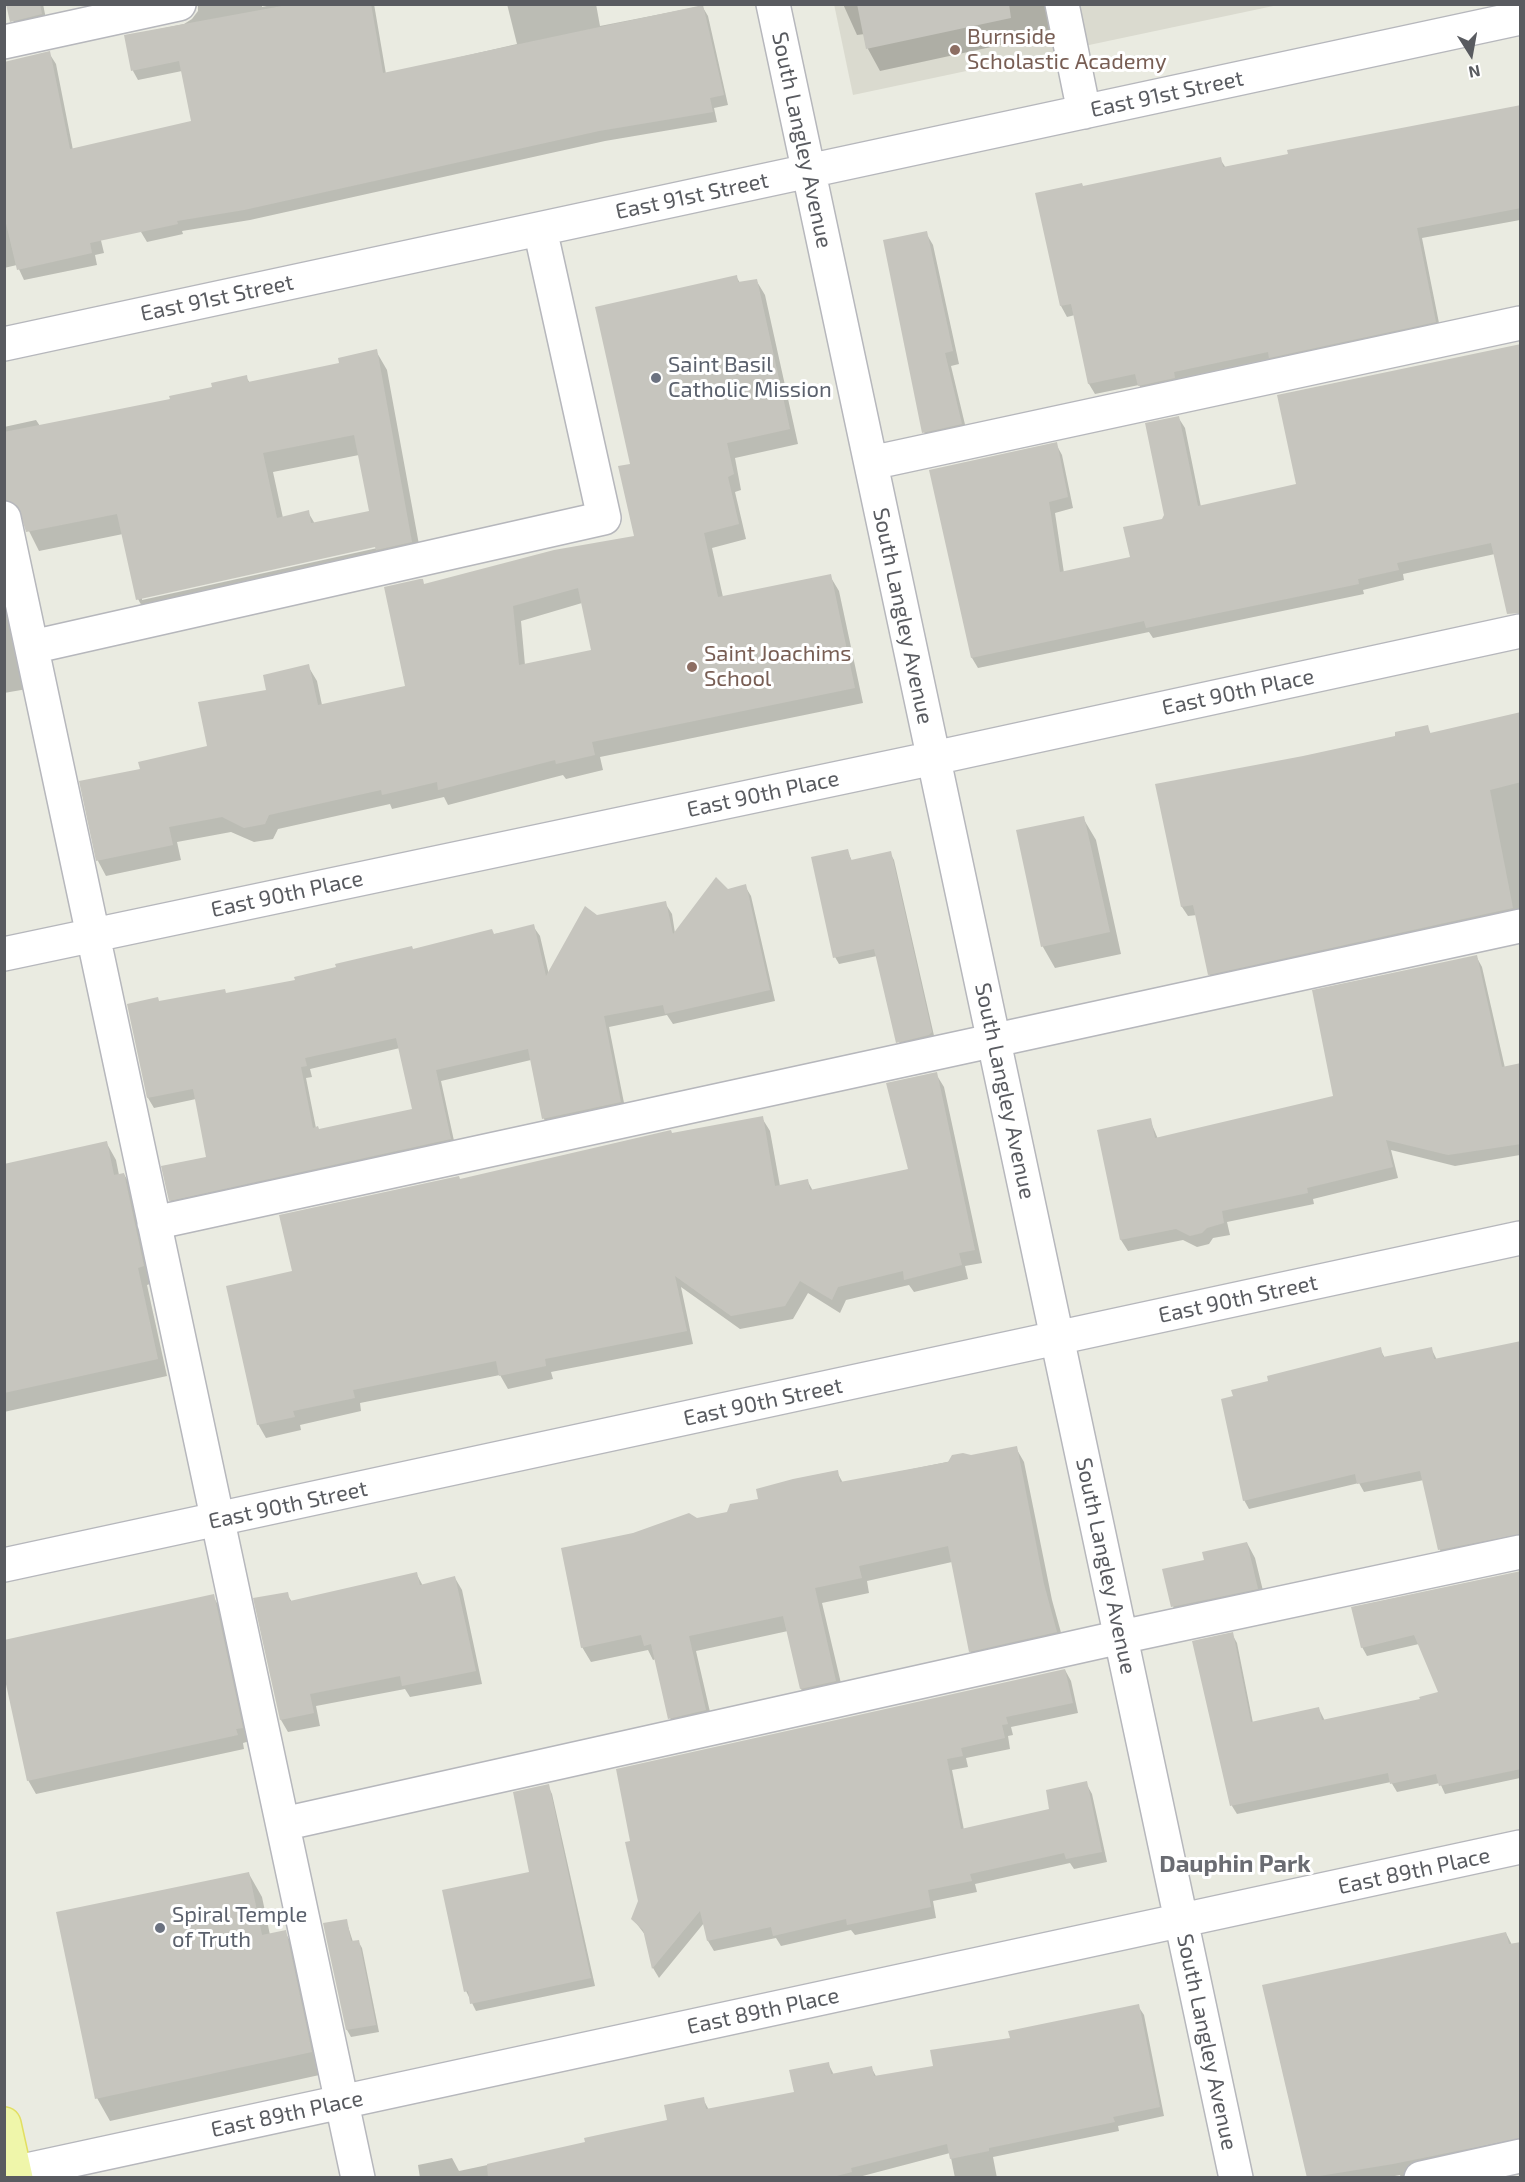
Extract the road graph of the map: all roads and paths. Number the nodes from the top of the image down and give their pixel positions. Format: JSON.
{"nodes":[{"id":1,"x":179,"y":4,"type":"edge"},
{"id":2,"x":773,"y":4,"type":"edge"},
{"id":3,"x":1062,"y":4,"type":"edge"},
{"id":4,"x":1521,"y":18,"type":"edge"},
{"id":5,"x":4,"y":42,"type":"edge"},
{"id":6,"x":1084,"y":112,"type":"junction"},
{"id":7,"x":809,"y":171,"type":"junction"},
{"id":8,"x":540,"y":229,"type":"junction"},
{"id":9,"x":1521,"y":323,"type":"edge"},
{"id":10,"x":4,"y":344,"type":"edge"},
{"id":11,"x":871,"y":463,"type":"junction"},
{"id":12,"x":4,"y":518,"type":"edge"},
{"id":13,"x":1521,"y":631,"type":"edge"},
{"id":14,"x":32,"y":648,"type":"junction"},
{"id":15,"x":934,"y":758,"type":"junction"},
{"id":16,"x":1521,"y":926,"type":"edge"},
{"id":17,"x":93,"y":935,"type":"junction"},
{"id":18,"x":4,"y":954,"type":"edge"},
{"id":19,"x":994,"y":1040,"type":"junction"},
{"id":20,"x":154,"y":1223,"type":"junction"},
{"id":21,"x":1521,"y":1238,"type":"edge"},
{"id":22,"x":1057,"y":1338,"type":"junction"},
{"id":23,"x":218,"y":1520,"type":"junction"},
{"id":24,"x":1521,"y":1552,"type":"edge"},
{"id":25,"x":4,"y":1565,"type":"edge"},
{"id":26,"x":1121,"y":1637,"type":"junction"},
{"id":27,"x":283,"y":1824,"type":"junction"},
{"id":28,"x":1521,"y":1848,"type":"edge"},
{"id":29,"x":1181,"y":1922,"type":"junction"},
{"id":30,"x":342,"y":2102,"type":"junction"},
{"id":31,"x":4,"y":2124,"type":"edge"},
{"id":32,"x":1521,"y":2156,"type":"edge"},
{"id":33,"x":12,"y":2175,"type":"edge"},
{"id":34,"x":358,"y":2178,"type":"edge"},
{"id":35,"x":1236,"y":2178,"type":"edge"},
{"id":36,"x":1421,"y":2178,"type":"edge"}],
"edges":[{"from":1,"to":5,"type":"street"},
{"from":2,"to":7,"type":"street","name":"South Langley Avenue"},
{"from":3,"to":6,"type":"street"},
{"from":4,"to":6,"type":"street","name":"East 91st Street"},
{"from":6,"to":7,"type":"street","name":"East 91st Street"},
{"from":7,"to":8,"type":"street","name":"East 91st Street"},
{"from":7,"to":11,"type":"street","name":"South Langley Avenue"},
{"from":8,"to":10,"type":"street","name":"East 91st Street"},
{"from":8,"to":14,"type":"street"},
{"from":9,"to":11,"type":"street"},
{"from":11,"to":15,"type":"street","name":"South Langley Avenue"},
{"from":12,"to":14,"type":"street"},
{"from":13,"to":15,"type":"street","name":"East 90th Place"},
{"from":14,"to":17,"type":"street"},
{"from":15,"to":17,"type":"street","name":"East 90th Place"},
{"from":15,"to":19,"type":"street","name":"South Langley Avenue"},
{"from":16,"to":19,"type":"street"},
{"from":17,"to":18,"type":"street","name":"East 90th Place"},
{"from":17,"to":20,"type":"street"},
{"from":19,"to":20,"type":"street"},
{"from":19,"to":22,"type":"street","name":"South Langley Avenue"},
{"from":20,"to":23,"type":"street"},
{"from":21,"to":22,"type":"street","name":"East 90th Street"},
{"from":22,"to":23,"type":"street","name":"East 90th Street"},
{"from":22,"to":26,"type":"street","name":"South Langley Avenue"},
{"from":23,"to":25,"type":"street","name":"East 90th Street"},
{"from":23,"to":27,"type":"street"},
{"from":24,"to":26,"type":"street"},
{"from":26,"to":27,"type":"street"},
{"from":26,"to":29,"type":"street","name":"South Langley Avenue"},
{"from":27,"to":30,"type":"street"},
{"from":28,"to":29,"type":"street","name":"East 89th Place"},
{"from":29,"to":30,"type":"street","name":"East 89th Place"},
{"from":29,"to":35,"type":"street","name":"South Langley Avenue"},
{"from":30,"to":33,"type":"street","name":"East 89th Place"},
{"from":30,"to":34,"type":"street"},
{"from":31,"to":33,"type":"main road"},
{"from":32,"to":36,"type":"street"}]}
